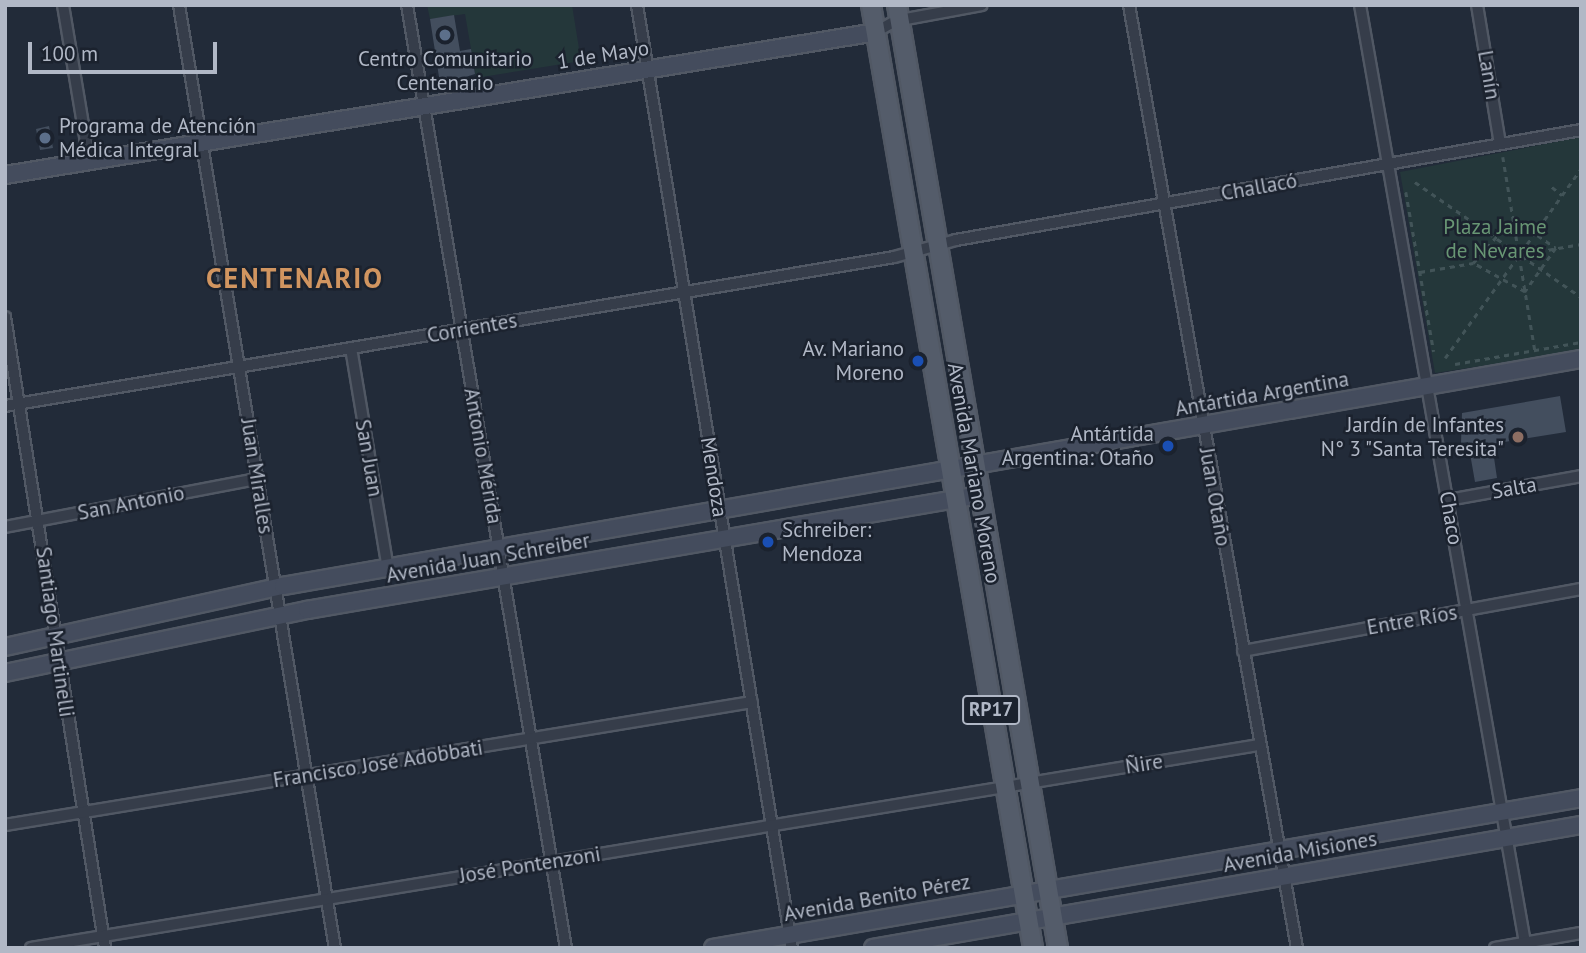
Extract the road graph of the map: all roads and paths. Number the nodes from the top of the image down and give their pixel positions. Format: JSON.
{"nodes":[{"id":1,"x":63,"y":5,"type":"edge"},
{"id":2,"x":179,"y":5,"type":"edge"},
{"id":3,"x":407,"y":5,"type":"edge"},
{"id":4,"x":637,"y":5,"type":"edge"},
{"id":5,"x":871,"y":5,"type":"edge"},
{"id":6,"x":982,"y":5,"type":"edge"},
{"id":7,"x":1129,"y":5,"type":"edge"},
{"id":8,"x":1360,"y":5,"type":"edge"},
{"id":9,"x":1477,"y":5,"type":"edge"},
{"id":10,"x":898,"y":13,"type":"edge"},
{"id":11,"x":876,"y":32,"type":"junction"},
{"id":12,"x":648,"y":69,"type":"junction"},
{"id":13,"x":424,"y":106,"type":"junction"},
{"id":14,"x":1581,"y":130,"type":"edge"},
{"id":15,"x":202,"y":143,"type":"junction"},
{"id":16,"x":1500,"y":144,"type":"junction"},
{"id":17,"x":1503,"y":157,"type":"dead end"},
{"id":18,"x":89,"y":161,"type":"junction"},
{"id":19,"x":1388,"y":164,"type":"junction"},
{"id":20,"x":1581,"y":169,"type":"edge"},
{"id":21,"x":5,"y":176,"type":"edge"},
{"id":22,"x":1415,"y":182,"type":"dead end"},
{"id":23,"x":1552,"y":187,"type":"dead end"},
{"id":24,"x":1406,"y":192,"type":"dead end"},
{"id":25,"x":1562,"y":195,"type":"junction"},
{"id":26,"x":1164,"y":203,"type":"junction"},
{"id":27,"x":1513,"y":218,"type":"junction"},
{"id":28,"x":1535,"y":233,"type":"junction"},
{"id":29,"x":1496,"y":238,"type":"junction"},
{"id":30,"x":1581,"y":244,"type":"edge"},
{"id":31,"x":938,"y":245,"type":"junction"},
{"id":32,"x":1556,"y":248,"type":"junction"},
{"id":33,"x":913,"y":253,"type":"junction"},
{"id":34,"x":1519,"y":255,"type":"junction"},
{"id":35,"x":1473,"y":263,"type":"junction"},
{"id":36,"x":1541,"y":270,"type":"junction"},
{"id":37,"x":1420,"y":272,"type":"junction"},
{"id":38,"x":1502,"y":279,"type":"junction"},
{"id":39,"x":684,"y":292,"type":"junction"},
{"id":40,"x":1525,"y":292,"type":"junction"},
{"id":41,"x":1581,"y":297,"type":"edge"},
{"id":42,"x":5,"y":317,"type":"edge"},
{"id":43,"x":462,"y":329,"type":"junction"},
{"id":44,"x":1581,"y":342,"type":"edge"},
{"id":45,"x":351,"y":348,"type":"junction"},
{"id":46,"x":1535,"y":350,"type":"junction"},
{"id":47,"x":1434,"y":352,"type":"dead end"},
{"id":48,"x":1446,"y":358,"type":"dead end"},
{"id":49,"x":1581,"y":359,"type":"edge"},
{"id":50,"x":1454,"y":364,"type":"dead end"},
{"id":51,"x":239,"y":367,"type":"junction"},
{"id":52,"x":1428,"y":386,"type":"junction"},
{"id":53,"x":19,"y":403,"type":"junction"},
{"id":54,"x":5,"y":406,"type":"edge"},
{"id":55,"x":1203,"y":426,"type":"junction"},
{"id":56,"x":975,"y":466,"type":"junction"},
{"id":57,"x":950,"y":472,"type":"junction"},
{"id":58,"x":1581,"y":476,"type":"edge"},
{"id":59,"x":257,"y":479,"type":"junction"},
{"id":60,"x":980,"y":495,"type":"junction"},
{"id":61,"x":955,"y":499,"type":"junction"},
{"id":62,"x":1448,"y":500,"type":"junction"},
{"id":63,"x":720,"y":512,"type":"junction"},
{"id":64,"x":39,"y":521,"type":"junction"},
{"id":65,"x":5,"y":527,"type":"edge"},
{"id":66,"x":725,"y":539,"type":"junction"},
{"id":67,"x":499,"y":550,"type":"junction"},
{"id":68,"x":388,"y":568,"type":"junction"},
{"id":69,"x":503,"y":577,"type":"junction"},
{"id":70,"x":275,"y":588,"type":"junction"},
{"id":71,"x":1581,"y":589,"type":"edge"},
{"id":72,"x":1467,"y":610,"type":"junction"},
{"id":73,"x":280,"y":616,"type":"junction"},
{"id":74,"x":58,"y":635,"type":"junction"},
{"id":75,"x":5,"y":647,"type":"edge"},
{"id":76,"x":1242,"y":651,"type":"junction"},
{"id":77,"x":59,"y":662,"type":"junction"},
{"id":78,"x":5,"y":673,"type":"edge"},
{"id":79,"x":751,"y":702,"type":"junction"},
{"id":80,"x":530,"y":738,"type":"junction"},
{"id":81,"x":1259,"y":745,"type":"junction"},
{"id":82,"x":306,"y":775,"type":"junction"},
{"id":83,"x":1029,"y":783,"type":"junction"},
{"id":84,"x":1004,"y":787,"type":"junction"},
{"id":85,"x":1581,"y":798,"type":"edge"},
{"id":86,"x":1503,"y":811,"type":"junction"},
{"id":87,"x":83,"y":812,"type":"junction"},
{"id":88,"x":5,"y":825,"type":"edge"},
{"id":89,"x":772,"y":825,"type":"junction"},
{"id":90,"x":1581,"y":825,"type":"edge"},
{"id":91,"x":1507,"y":838,"type":"junction"},
{"id":92,"x":1278,"y":850,"type":"junction"},
{"id":93,"x":551,"y":862,"type":"junction"},
{"id":94,"x":1282,"y":877,"type":"junction"},
{"id":95,"x":1048,"y":890,"type":"junction"},
{"id":96,"x":1022,"y":894,"type":"junction"},
{"id":97,"x":327,"y":899,"type":"junction"},
{"id":98,"x":1052,"y":917,"type":"junction"},
{"id":99,"x":1027,"y":921,"type":"junction"},
{"id":100,"x":1581,"y":933,"type":"edge"},
{"id":101,"x":103,"y":936,"type":"junction"},
{"id":102,"x":791,"y":941,"type":"edge"},
{"id":103,"x":1525,"y":945,"type":"edge"},
{"id":104,"x":31,"y":948,"type":"edge"},
{"id":105,"x":105,"y":948,"type":"edge"},
{"id":106,"x":335,"y":948,"type":"edge"},
{"id":107,"x":566,"y":948,"type":"edge"},
{"id":108,"x":713,"y":948,"type":"edge"},
{"id":109,"x":873,"y":948,"type":"edge"},
{"id":110,"x":1033,"y":948,"type":"edge"},
{"id":111,"x":1058,"y":948,"type":"edge"},
{"id":112,"x":1297,"y":948,"type":"edge"},
{"id":113,"x":1495,"y":948,"type":"edge"}],
"edges":[{"from":1,"to":18,"type":"street"},
{"from":2,"to":15,"type":"street","name":"Juan Miralles"},
{"from":3,"to":13,"type":"street","name":"Antonio Mérida"},
{"from":4,"to":12,"type":"street","name":"Mendoza"},
{"from":5,"to":11,"type":"main road","name":"Avenida Mariano Moreno","number":"RP17"},
{"from":6,"to":10,"type":"street"},
{"from":7,"to":26,"type":"street","name":"Juan Otaño"},
{"from":8,"to":19,"type":"street","name":"Chaco"},
{"from":9,"to":16,"type":"street","name":"Lanín"},
{"from":10,"to":11,"type":"street"},
{"from":10,"to":31,"type":"main road","name":"Avenida Mariano Moreno","number":"RP17"},
{"from":11,"to":12,"type":"street","name":"1 de Mayo"},
{"from":11,"to":33,"type":"main road","name":"Avenida Mariano Moreno","number":"RP17"},
{"from":12,"to":13,"type":"street","name":"1 de Mayo"},
{"from":12,"to":39,"type":"street","name":"Mendoza"},
{"from":13,"to":15,"type":"street","name":"1 de Mayo"},
{"from":13,"to":43,"type":"street","name":"Antonio Mérida"},
{"from":14,"to":16,"type":"street","name":"Challacó"},
{"from":15,"to":18,"type":"street","name":"1 de Mayo"},
{"from":15,"to":51,"type":"street","name":"Juan Miralles"},
{"from":16,"to":19,"type":"street","name":"Challacó"},
{"from":17,"to":27,"type":"path"},
{"from":18,"to":21,"type":"street","name":"1 de Mayo"},
{"from":19,"to":26,"type":"street","name":"Challacó"},
{"from":19,"to":52,"type":"street","name":"Chaco"},
{"from":20,"to":25,"type":"path"},
{"from":22,"to":29,"type":"path"},
{"from":23,"to":25,"type":"path"},
{"from":24,"to":37,"type":"path"},
{"from":25,"to":28,"type":"path"},
{"from":26,"to":31,"type":"street","name":"Challacó"},
{"from":26,"to":55,"type":"street","name":"Juan Otaño"},
{"from":27,"to":28,"type":"path"},
{"from":27,"to":29,"type":"path"},
{"from":27,"to":34,"type":"path"},
{"from":28,"to":32,"type":"path"},
{"from":28,"to":34,"type":"path"},
{"from":29,"to":34,"type":"path"},
{"from":29,"to":35,"type":"path"},
{"from":30,"to":32,"type":"path"},
{"from":31,"to":33,"type":"street","name":"Corrientes"},
{"from":31,"to":56,"type":"main road","name":"Avenida Mariano Moreno","number":"RP17"},
{"from":32,"to":34,"type":"path"},
{"from":32,"to":36,"type":"path"},
{"from":33,"to":39,"type":"street","name":"Corrientes"},
{"from":33,"to":57,"type":"main road","name":"Avenida Mariano Moreno","number":"RP17"},
{"from":34,"to":36,"type":"path"},
{"from":34,"to":38,"type":"path"},
{"from":34,"to":40,"type":"path"},
{"from":35,"to":37,"type":"path"},
{"from":35,"to":38,"type":"path"},
{"from":36,"to":40,"type":"path"},
{"from":36,"to":41,"type":"path"},
{"from":37,"to":47,"type":"path"},
{"from":38,"to":40,"type":"path"},
{"from":38,"to":48,"type":"path"},
{"from":39,"to":43,"type":"street","name":"Corrientes"},
{"from":39,"to":63,"type":"street","name":"Mendoza"},
{"from":40,"to":46,"type":"path"},
{"from":42,"to":53,"type":"street","name":"Santiago Martinelli"},
{"from":43,"to":45,"type":"street","name":"Corrientes"},
{"from":43,"to":67,"type":"street","name":"Antonio Mérida"},
{"from":44,"to":46,"type":"path"},
{"from":45,"to":51,"type":"street","name":"Corrientes"},
{"from":45,"to":68,"type":"street","name":"San Juan"},
{"from":46,"to":50,"type":"path"},
{"from":49,"to":52,"type":"street","name":"Antártida Argentina"},
{"from":51,"to":53,"type":"street","name":"Corrientes"},
{"from":51,"to":59,"type":"street","name":"Juan Miralles"},
{"from":52,"to":55,"type":"street","name":"Antártida Argentina"},
{"from":52,"to":62,"type":"street","name":"Chaco"},
{"from":53,"to":54,"type":"street","name":"Corrientes"},
{"from":53,"to":64,"type":"street","name":"Santiago Martinelli"},
{"from":55,"to":56,"type":"street","name":"Antártida Argentina"},
{"from":55,"to":76,"type":"street","name":"Juan Otaño"},
{"from":56,"to":57,"type":"street","name":"Antártida Argentina"},
{"from":56,"to":60,"type":"main road","name":"Avenida Mariano Moreno","number":"RP17"},
{"from":57,"to":61,"type":"main road","name":"Avenida Mariano Moreno","number":"RP17"},
{"from":57,"to":63,"type":"street","name":"Avenida Juan Schreiber"},
{"from":58,"to":62,"type":"street","name":"Salta"},
{"from":59,"to":64,"type":"street","name":"San Antonio"},
{"from":59,"to":70,"type":"street","name":"Juan Miralles"},
{"from":60,"to":61,"type":"street","name":"Avenida Juan Schreiber"},
{"from":60,"to":83,"type":"main road","name":"Avenida Mariano Moreno","number":"RP17"},
{"from":61,"to":66,"type":"street","name":"Avenida Juan Schreiber"},
{"from":61,"to":84,"type":"main road","name":"Avenida Mariano Moreno","number":"RP17"},
{"from":62,"to":72,"type":"street","name":"Chaco"},
{"from":63,"to":66,"type":"street","name":"Mendoza"},
{"from":63,"to":67,"type":"street","name":"Avenida Juan Schreiber"},
{"from":64,"to":65,"type":"street","name":"San Antonio"},
{"from":64,"to":74,"type":"street","name":"Santiago Martinelli"},
{"from":66,"to":69,"type":"street","name":"Avenida Juan Schreiber"},
{"from":66,"to":79,"type":"street","name":"Mendoza"},
{"from":67,"to":68,"type":"street","name":"Avenida Juan Schreiber"},
{"from":67,"to":69,"type":"street","name":"Antonio Mérida"},
{"from":68,"to":70,"type":"street","name":"Avenida Juan Schreiber"},
{"from":69,"to":73,"type":"street","name":"Avenida Juan Schreiber"},
{"from":69,"to":80,"type":"street","name":"Antonio Mérida"},
{"from":70,"to":73,"type":"street","name":"Juan Miralles"},
{"from":70,"to":74,"type":"street","name":"Avenida Juan Schreiber"},
{"from":71,"to":72,"type":"street","name":"Entre Ríos"},
{"from":72,"to":76,"type":"street","name":"Entre Ríos"},
{"from":72,"to":86,"type":"street","name":"Chaco"},
{"from":73,"to":77,"type":"street","name":"Avenida Juan Schreiber"},
{"from":73,"to":82,"type":"street","name":"Juan Miralles"},
{"from":74,"to":75,"type":"street","name":"Avenida Juan Schreiber"},
{"from":74,"to":77,"type":"street","name":"Santiago Martinelli"},
{"from":76,"to":81,"type":"street","name":"Juan Otaño"},
{"from":77,"to":78,"type":"street","name":"Avenida Juan Schreiber"},
{"from":77,"to":87,"type":"street","name":"Santiago Martinelli"},
{"from":79,"to":80,"type":"street","name":"Francisco José Adobbati"},
{"from":79,"to":89,"type":"street","name":"Mendoza"},
{"from":80,"to":82,"type":"street","name":"Francisco José Adobbati"},
{"from":80,"to":93,"type":"street","name":"Antonio Mérida"},
{"from":81,"to":83,"type":"street","name":"Ñire"},
{"from":81,"to":92,"type":"street","name":"Juan Otaño"},
{"from":82,"to":87,"type":"street","name":"Francisco José Adobbati"},
{"from":82,"to":97,"type":"street","name":"Juan Miralles"},
{"from":83,"to":84,"type":"street","name":"José Pontenzoni"},
{"from":83,"to":95,"type":"main road","name":"Avenida Mariano Moreno","number":"RP17"},
{"from":84,"to":89,"type":"street","name":"José Pontenzoni"},
{"from":84,"to":96,"type":"main road","name":"Avenida Mariano Moreno","number":"RP17"},
{"from":85,"to":86,"type":"street","name":"Avenida Misiones"},
{"from":86,"to":91,"type":"street","name":"Chaco"},
{"from":86,"to":92,"type":"street","name":"Avenida Misiones"},
{"from":87,"to":88,"type":"street","name":"Francisco José Adobbati"},
{"from":87,"to":101,"type":"street","name":"Santiago Martinelli"},
{"from":89,"to":93,"type":"street","name":"José Pontenzoni"},
{"from":89,"to":102,"type":"street","name":"Mendoza"},
{"from":90,"to":91,"type":"street","name":"Avenida Misiones"},
{"from":91,"to":94,"type":"street","name":"Avenida Misiones"},
{"from":91,"to":103,"type":"street","name":"Chaco"},
{"from":92,"to":94,"type":"street","name":"Juan Otaño"},
{"from":92,"to":95,"type":"street","name":"Avenida Misiones"},
{"from":93,"to":97,"type":"street","name":"José Pontenzoni"},
{"from":93,"to":107,"type":"street","name":"Antonio Mérida"},
{"from":94,"to":98,"type":"street","name":"Avenida Misiones"},
{"from":94,"to":112,"type":"street","name":"Juan Otaño"},
{"from":95,"to":96,"type":"street","name":"Avenida Benito Pérez"},
{"from":95,"to":98,"type":"main road","name":"Avenida Mariano Moreno","number":"RP17"},
{"from":96,"to":99,"type":"main road","name":"Avenida Mariano Moreno","number":"RP17"},
{"from":96,"to":102,"type":"street","name":"Avenida Benito Pérez"},
{"from":97,"to":101,"type":"street","name":"José Pontenzoni"},
{"from":97,"to":106,"type":"street","name":"Juan Miralles"},
{"from":98,"to":99,"type":"street","name":"Avenida Misiones"},
{"from":98,"to":111,"type":"main road","name":"Avenida Mariano Moreno","number":"RP17"},
{"from":99,"to":109,"type":"street"},
{"from":99,"to":110,"type":"main road","name":"Avenida Mariano Moreno","number":"RP17"},
{"from":100,"to":103,"type":"street"},
{"from":101,"to":104,"type":"street","name":"José Pontenzoni"},
{"from":101,"to":105,"type":"street","name":"Santiago Martinelli"},
{"from":102,"to":108,"type":"street","name":"Avenida Benito Pérez"},
{"from":103,"to":113,"type":"street"}]}
